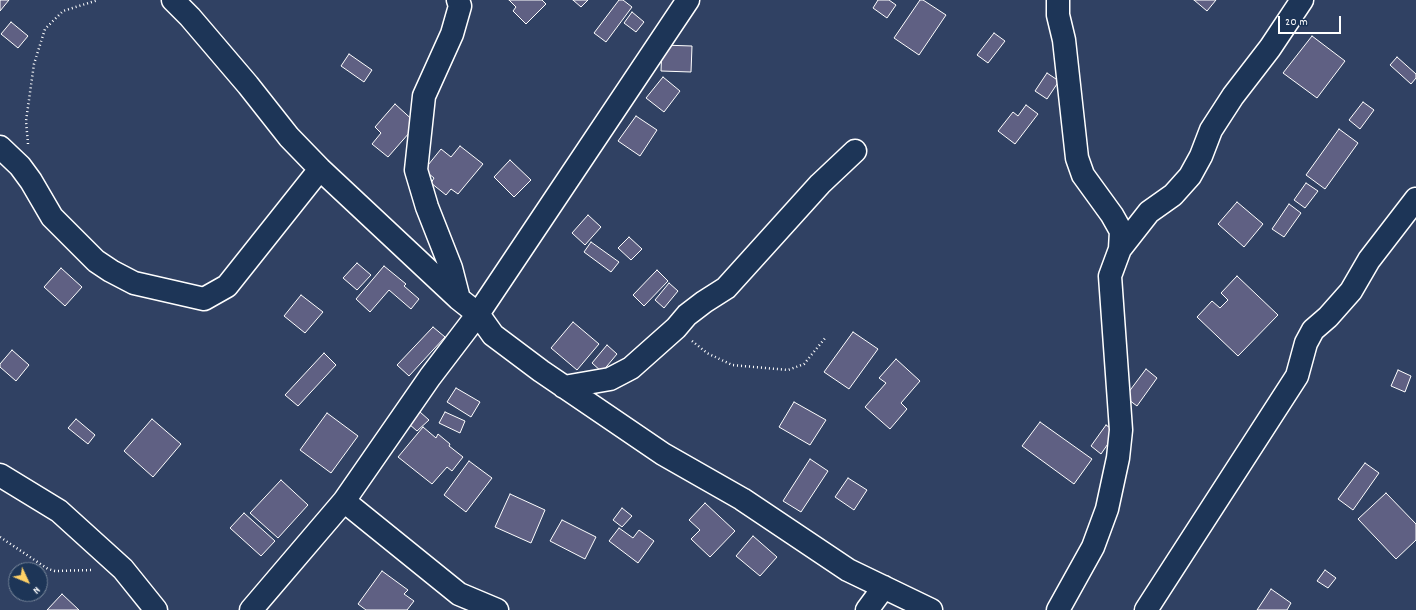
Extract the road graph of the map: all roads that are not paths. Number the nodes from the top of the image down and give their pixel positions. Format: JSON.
{"nodes":[{"id":1,"x":173,"y":0,"type":"edge"},
{"id":2,"x":458,"y":0,"type":"edge"},
{"id":3,"x":688,"y":0,"type":"edge"},
{"id":4,"x":1058,"y":0,"type":"edge"},
{"id":5,"x":1302,"y":0,"type":"edge"},
{"id":6,"x":0,"y":147,"type":"edge"},
{"id":7,"x":855,"y":151,"type":"dead end"},
{"id":8,"x":320,"y":169,"type":"junction"},
{"id":9,"x":1416,"y":199,"type":"edge"},
{"id":10,"x":1120,"y":249,"type":"junction"},
{"id":11,"x":459,"y":299,"type":"junction"},
{"id":12,"x":478,"y":314,"type":"junction"},
{"id":13,"x":564,"y":387,"type":"junction"},
{"id":14,"x":0,"y":474,"type":"edge"},
{"id":15,"x":344,"y":501,"type":"junction"},
{"id":16,"x":884,"y":587,"type":"junction"},
{"id":17,"x":456,"y":602,"type":"edge"},
{"id":18,"x":156,"y":610,"type":"edge"},
{"id":19,"x":251,"y":610,"type":"edge"},
{"id":20,"x":497,"y":610,"type":"edge"},
{"id":21,"x":867,"y":610,"type":"edge"},
{"id":22,"x":930,"y":610,"type":"edge"},
{"id":23,"x":1058,"y":610,"type":"edge"},
{"id":24,"x":1146,"y":610,"type":"edge"}],
"edges":[{"from":1,"to":8,"type":"street"},
{"from":2,"to":11,"type":"street"},
{"from":3,"to":12,"type":"street"},
{"from":4,"to":10,"type":"street"},
{"from":5,"to":10,"type":"street"},
{"from":6,"to":8,"type":"street"},
{"from":7,"to":13,"type":"street"},
{"from":8,"to":11,"type":"street"},
{"from":9,"to":24,"type":"street"},
{"from":10,"to":23,"type":"street"},
{"from":11,"to":12,"type":"street"},
{"from":12,"to":13,"type":"street"},
{"from":12,"to":15,"type":"street"},
{"from":13,"to":16,"type":"street"},
{"from":14,"to":18,"type":"street"},
{"from":15,"to":17,"type":"street"},
{"from":15,"to":19,"type":"street"},
{"from":16,"to":21,"type":"street"},
{"from":16,"to":22,"type":"street"},
{"from":17,"to":20,"type":"street"}]}
